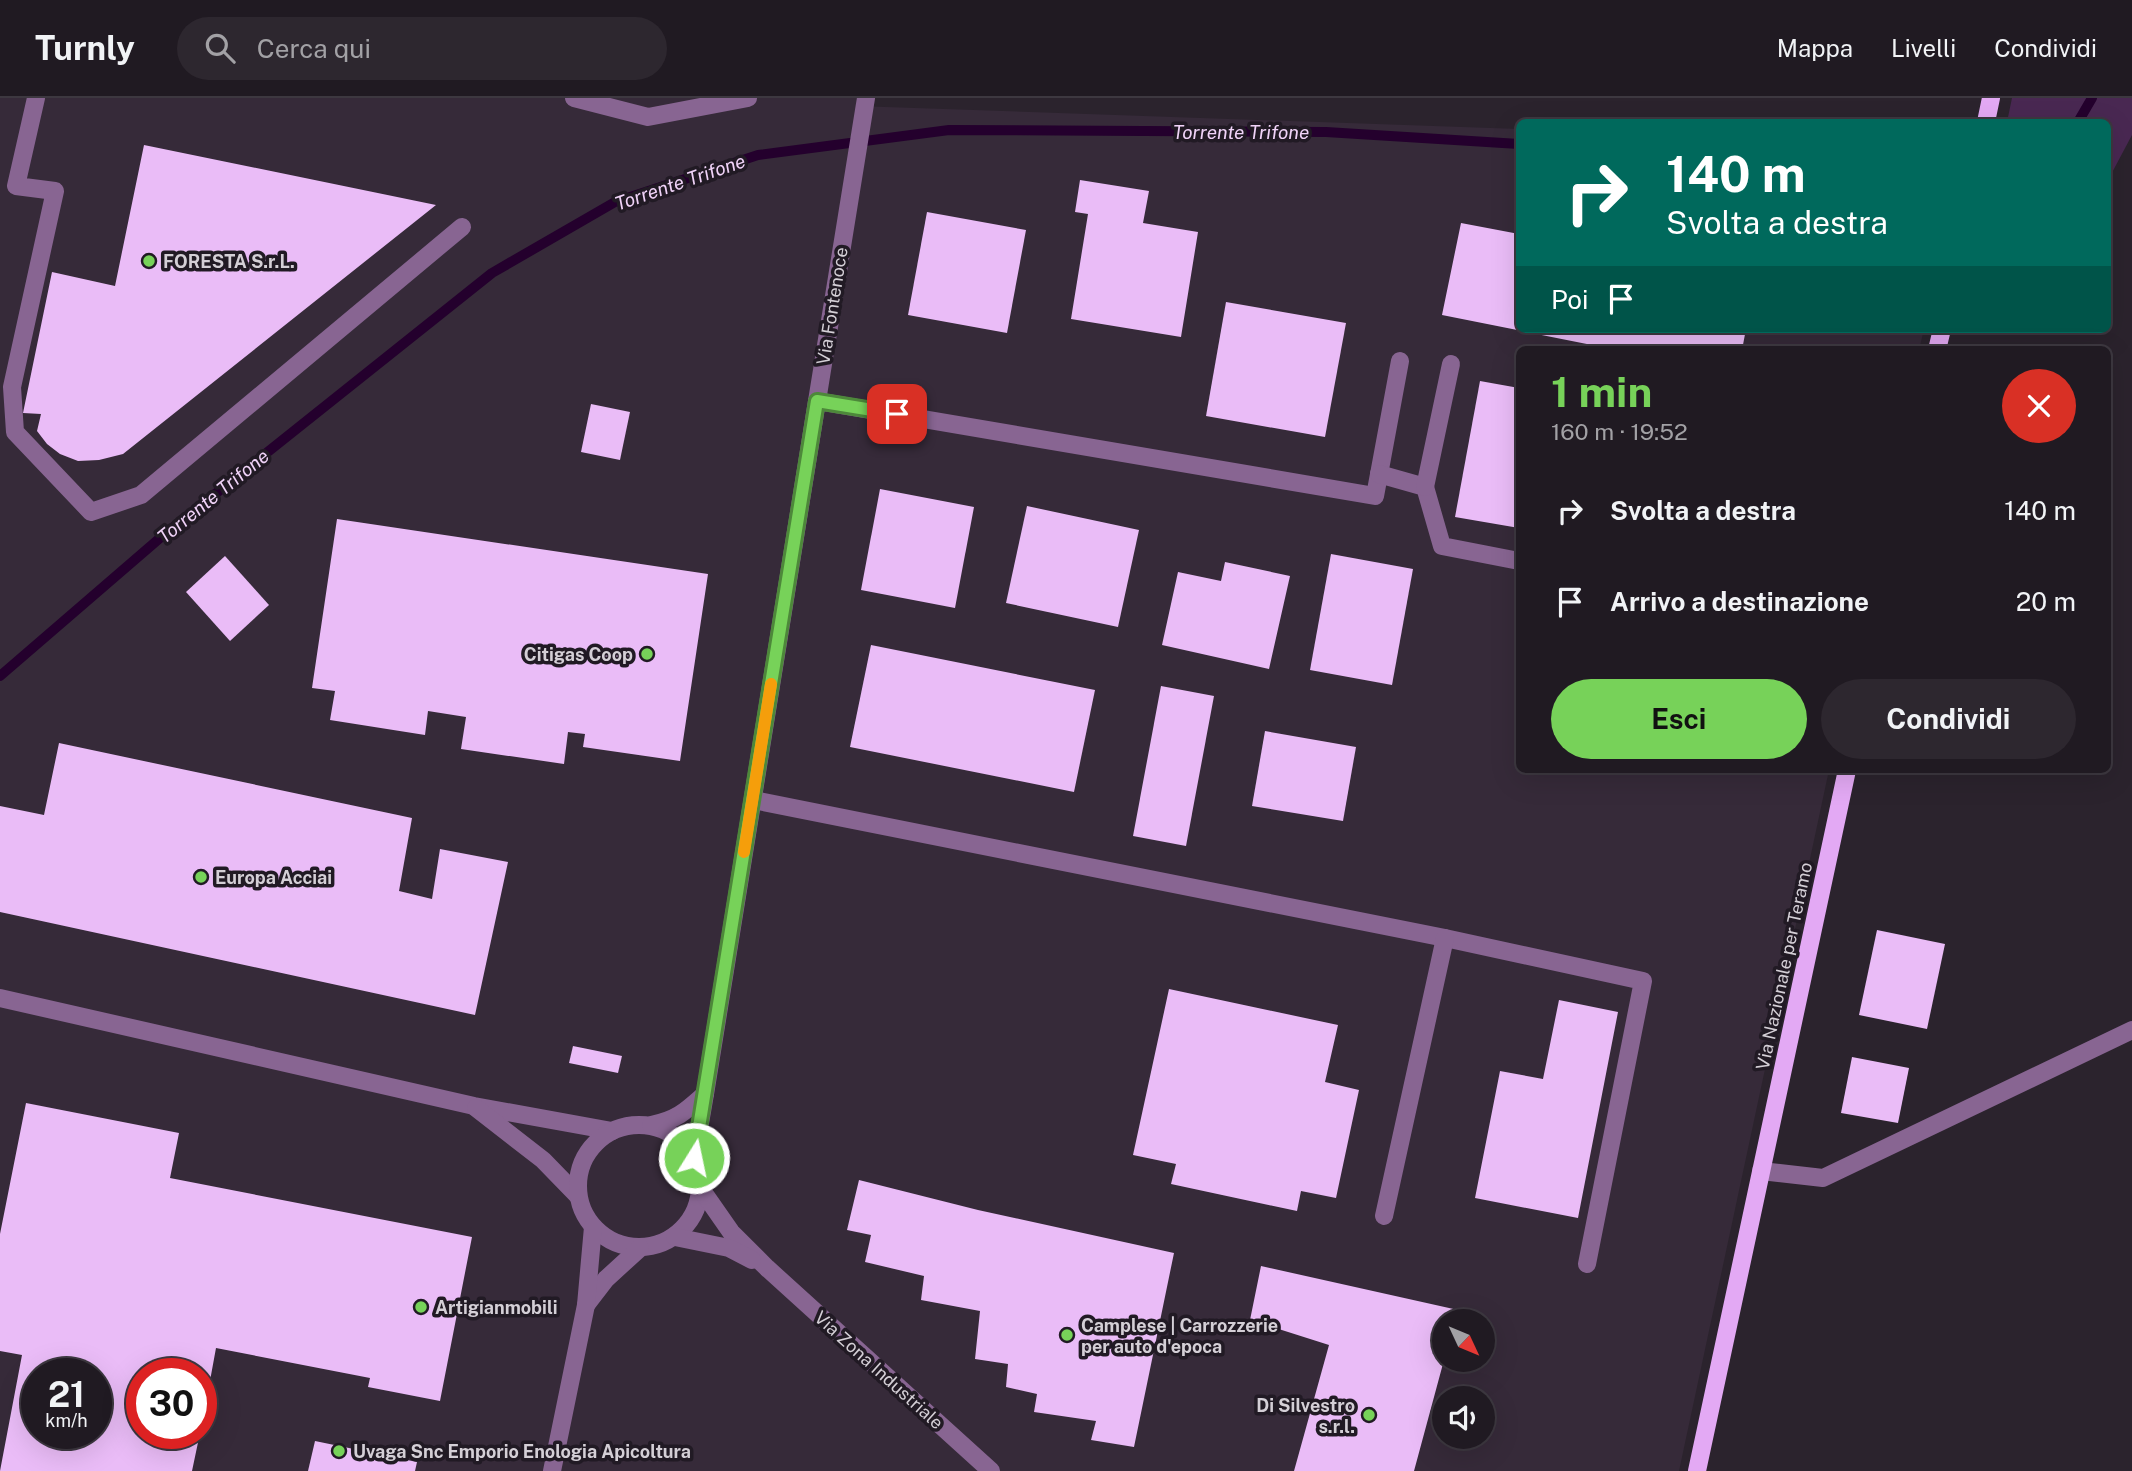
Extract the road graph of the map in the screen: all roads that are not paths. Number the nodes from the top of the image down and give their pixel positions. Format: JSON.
{"nodes":[{"id":1,"x":36,"y":98,"type":"edge"},
{"id":2,"x":573,"y":98,"type":"edge"},
{"id":3,"x":748,"y":98,"type":"edge"},
{"id":4,"x":866,"y":98,"type":"edge"},
{"id":5,"x":1991,"y":98,"type":"edge"},
{"id":6,"x":1987,"y":119,"type":"edge"},
{"id":7,"x":462,"y":227,"type":"dead end"},
{"id":8,"x":1400,"y":360,"type":"dead end"},
{"id":9,"x":1451,"y":364,"type":"dead end"},
{"id":10,"x":817,"y":401,"type":"junction"},
{"id":11,"x":1379,"y":474,"type":"junction"},
{"id":12,"x":1425,"y":487,"type":"junction"},
{"id":13,"x":1516,"y":560,"type":"edge"},
{"id":14,"x":1846,"y":773,"type":"edge"},
{"id":15,"x":752,"y":800,"type":"junction"},
{"id":16,"x":1445,"y":938,"type":"junction"},
{"id":17,"x":0,"y":998,"type":"edge"},
{"id":18,"x":2132,"y":1030,"type":"edge"},
{"id":19,"x":705,"y":1094,"type":"junction"},
{"id":20,"x":474,"y":1105,"type":"junction"},
{"id":21,"x":649,"y":1125,"type":"junction"},
{"id":22,"x":612,"y":1131,"type":"junction"},
{"id":23,"x":694,"y":1158,"type":"junction"},
{"id":24,"x":1761,"y":1171,"type":"junction"},
{"id":25,"x":701,"y":1189,"type":"junction"},
{"id":26,"x":578,"y":1196,"type":"junction"},
{"id":27,"x":1384,"y":1216,"type":"dead end"},
{"id":28,"x":593,"y":1227,"type":"junction"},
{"id":29,"x":675,"y":1237,"type":"junction"},
{"id":30,"x":640,"y":1248,"type":"junction"},
{"id":31,"x":1587,"y":1264,"type":"dead end"},
{"id":32,"x":767,"y":1268,"type":"junction"},
{"id":33,"x":586,"y":1305,"type":"junction"},
{"id":34,"x":552,"y":1471,"type":"edge"},
{"id":35,"x":990,"y":1471,"type":"edge"},
{"id":36,"x":1697,"y":1471,"type":"edge"}],
"edges":[{"from":1,"to":7,"type":"street"},
{"from":2,"to":3,"type":"street"},
{"from":4,"to":10,"type":"street","name":"Via Fontenoce"},
{"from":5,"to":6,"type":"main road"},
{"from":8,"to":11,"type":"street"},
{"from":9,"to":12,"type":"street"},
{"from":10,"to":11,"type":"street"},
{"from":10,"to":15,"type":"street","name":"Via Fontenoce"},
{"from":11,"to":12,"type":"street"},
{"from":12,"to":13,"type":"street"},
{"from":14,"to":24,"type":"main road","name":"Via Nazionale per Teramo"},
{"from":15,"to":16,"type":"street"},
{"from":15,"to":19,"type":"street","name":"Via Fontenoce"},
{"from":16,"to":27,"type":"street"},
{"from":16,"to":31,"type":"street"},
{"from":17,"to":20,"type":"street"},
{"from":18,"to":24,"type":"street"},
{"from":19,"to":21,"type":"street"},
{"from":19,"to":23,"type":"street","name":"Via Fontenoce"},
{"from":20,"to":22,"type":"street"},
{"from":20,"to":26,"type":"street"},
{"from":21,"to":22,"type":"street"},
{"from":21,"to":23,"type":"street"},
{"from":22,"to":26,"type":"street"},
{"from":23,"to":25,"type":"street"},
{"from":24,"to":36,"type":"main road","name":"Via Nazionale per Teramo"},
{"from":25,"to":29,"type":"street"},
{"from":25,"to":32,"type":"street","name":"Via Zona Industriale"},
{"from":26,"to":28,"type":"street"},
{"from":28,"to":30,"type":"street"},
{"from":28,"to":33,"type":"street"},
{"from":29,"to":30,"type":"street"},
{"from":29,"to":32,"type":"street","name":"Via Zona Industriale"},
{"from":30,"to":33,"type":"street"},
{"from":32,"to":35,"type":"street","name":"Via Zona Industriale"},
{"from":33,"to":34,"type":"street"}]}
